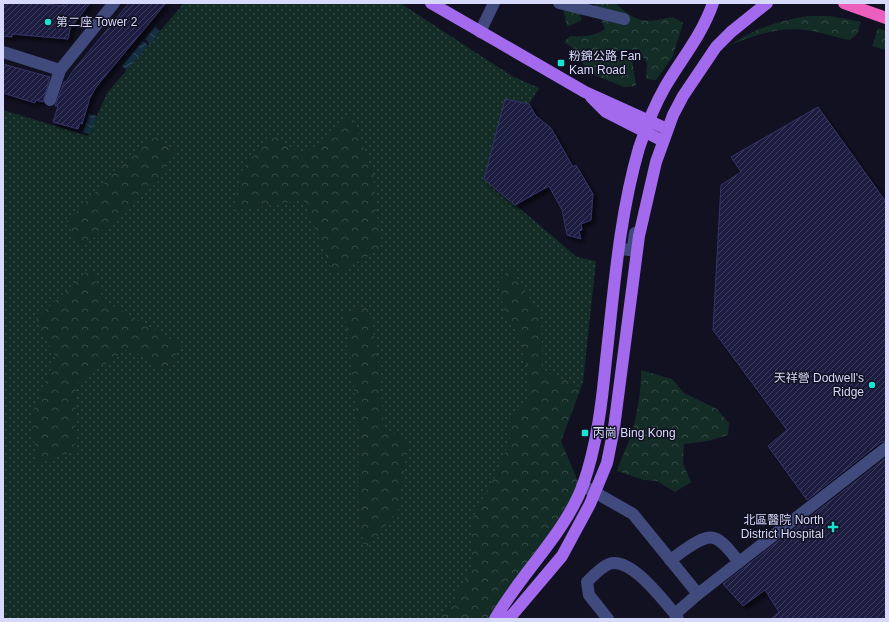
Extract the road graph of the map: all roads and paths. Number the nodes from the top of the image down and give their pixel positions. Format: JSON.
{"nodes":[{"id":1,"x":114,"y":3,"type":"edge"},
{"id":2,"x":431,"y":3,"type":"edge"},
{"id":3,"x":494,"y":3,"type":"edge"},
{"id":4,"x":559,"y":3,"type":"edge"},
{"id":5,"x":714,"y":3,"type":"edge"},
{"id":6,"x":768,"y":3,"type":"edge"},
{"id":7,"x":844,"y":3,"type":"edge"},
{"id":8,"x":886,"y":18,"type":"edge"},
{"id":9,"x":624,"y":19,"type":"dead end"},
{"id":10,"x":480,"y":32,"type":"junction"},
{"id":11,"x":3,"y":52,"type":"edge"},
{"id":12,"x":60,"y":70,"type":"junction"},
{"id":13,"x":585,"y":92,"type":"junction"},
{"id":14,"x":50,"y":100,"type":"dead end"},
{"id":15,"x":649,"y":121,"type":"junction"},
{"id":16,"x":668,"y":129,"type":"junction"},
{"id":17,"x":644,"y":133,"type":"junction"},
{"id":18,"x":663,"y":141,"type":"junction"},
{"id":19,"x":647,"y":201,"type":"junction"},
{"id":20,"x":620,"y":249,"type":"junction"},
{"id":21,"x":886,"y":448,"type":"edge"},
{"id":22,"x":582,"y":485,"type":"junction"},
{"id":23,"x":595,"y":492,"type":"junction"},
{"id":24,"x":670,"y":560,"type":"junction"},
{"id":25,"x":739,"y":562,"type":"junction"},
{"id":26,"x":698,"y":594,"type":"junction"},
{"id":27,"x":504,"y":604,"type":"junction"},
{"id":28,"x":677,"y":616,"type":"edge"},
{"id":29,"x":511,"y":618,"type":"edge"},
{"id":30,"x":495,"y":619,"type":"edge"},
{"id":31,"x":608,"y":619,"type":"edge"}],
"edges":[{"from":1,"to":12,"type":"street"},
{"from":2,"to":10,"type":"main road"},
{"from":3,"to":10,"type":"street"},
{"from":4,"to":9,"type":"street"},
{"from":5,"to":15,"type":"main road"},
{"from":6,"to":16,"type":"main road"},
{"from":7,"to":8,"type":"highway"},
{"from":10,"to":13,"type":"main road"},
{"from":11,"to":12,"type":"street"},
{"from":12,"to":14,"type":"street"},
{"from":13,"to":15,"type":"main road"},
{"from":13,"to":17,"type":"main road"},
{"from":15,"to":16,"type":"main road"},
{"from":15,"to":17,"type":"main road"},
{"from":16,"to":18,"type":"main road"},
{"from":17,"to":18,"type":"main road"},
{"from":17,"to":20,"type":"main road"},
{"from":18,"to":19,"type":"main road"},
{"from":19,"to":20,"type":"street"},
{"from":19,"to":23,"type":"main road"},
{"from":20,"to":22,"type":"main road"},
{"from":21,"to":25,"type":"street"},
{"from":22,"to":23,"type":"street"},
{"from":22,"to":27,"type":"main road"},
{"from":23,"to":24,"type":"street"},
{"from":23,"to":29,"type":"main road"},
{"from":24,"to":25,"type":"street"},
{"from":24,"to":26,"type":"street"},
{"from":25,"to":26,"type":"street"},
{"from":26,"to":28,"type":"street"},
{"from":27,"to":29,"type":"street"},
{"from":27,"to":30,"type":"main road"},
{"from":28,"to":31,"type":"street"}]}
